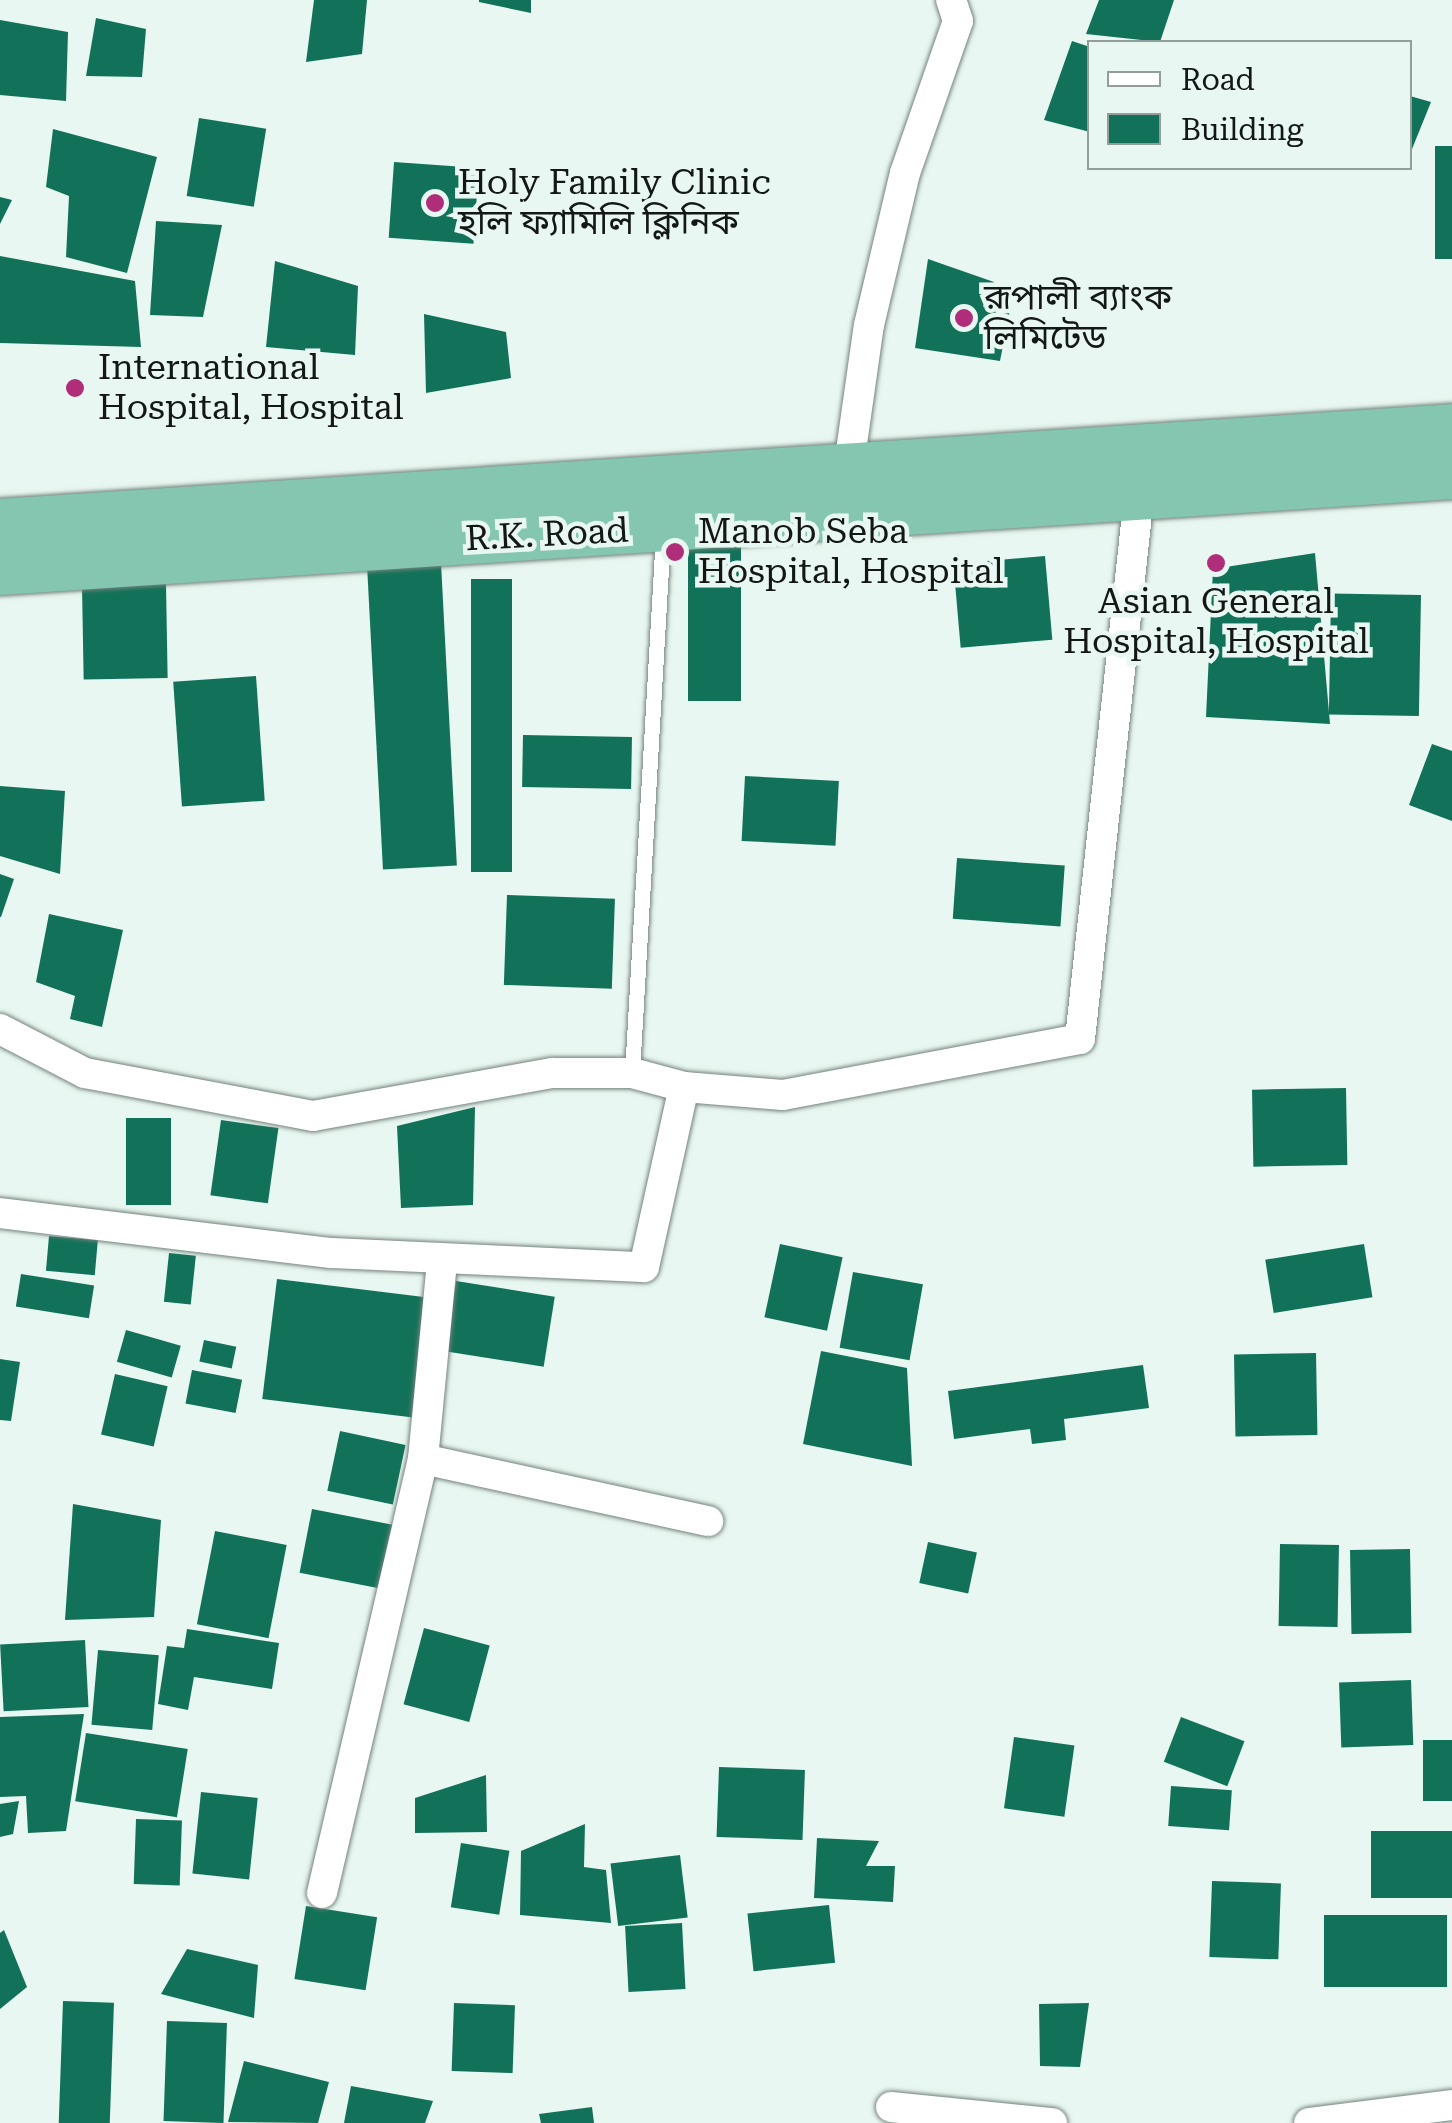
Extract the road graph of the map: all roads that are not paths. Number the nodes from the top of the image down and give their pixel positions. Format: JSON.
{"nodes":[{"id":1,"x":951,"y":0,"type":"edge"},
{"id":2,"x":1452,"y":428,"type":"edge"},
{"id":3,"x":848,"y":472,"type":"junction"},
{"id":4,"x":1452,"y":474,"type":"edge"},
{"id":5,"x":1139,"y":496,"type":"junction"},
{"id":6,"x":0,"y":524,"type":"edge"},
{"id":7,"x":663,"y":528,"type":"junction"},
{"id":8,"x":0,"y":570,"type":"edge"},
{"id":9,"x":0,"y":1030,"type":"edge"},
{"id":10,"x":632,"y":1073,"type":"junction"},
{"id":11,"x":684,"y":1088,"type":"junction"},
{"id":12,"x":0,"y":1214,"type":"edge"},
{"id":13,"x":442,"y":1260,"type":"junction"},
{"id":14,"x":422,"y":1459,"type":"junction"},
{"id":15,"x":708,"y":1521,"type":"dead end"},
{"id":16,"x":322,"y":1893,"type":"dead end"},
{"id":17,"x":1452,"y":2105,"type":"edge"},
{"id":18,"x":891,"y":2107,"type":"dead end"},
{"id":19,"x":1052,"y":2123,"type":"edge"},
{"id":20,"x":1309,"y":2123,"type":"edge"}],
"edges":[{"from":1,"to":3,"type":"street"},
{"from":2,"to":3,"type":"highway","name":"R.K. Road"},
{"from":3,"to":6,"type":"highway","name":"R.K. Road"},
{"from":4,"to":5,"type":"highway","name":"R.K. Road"},
{"from":5,"to":7,"type":"highway","name":"R.K. Road"},
{"from":5,"to":11,"type":"street"},
{"from":7,"to":8,"type":"highway","name":"R.K. Road"},
{"from":7,"to":10,"type":"lane"},
{"from":9,"to":10,"type":"street"},
{"from":10,"to":11,"type":"street"},
{"from":11,"to":13,"type":"street"},
{"from":12,"to":13,"type":"street"},
{"from":13,"to":14,"type":"street"},
{"from":14,"to":15,"type":"street"},
{"from":14,"to":16,"type":"street"},
{"from":17,"to":20,"type":"street"},
{"from":18,"to":19,"type":"street"}]}
